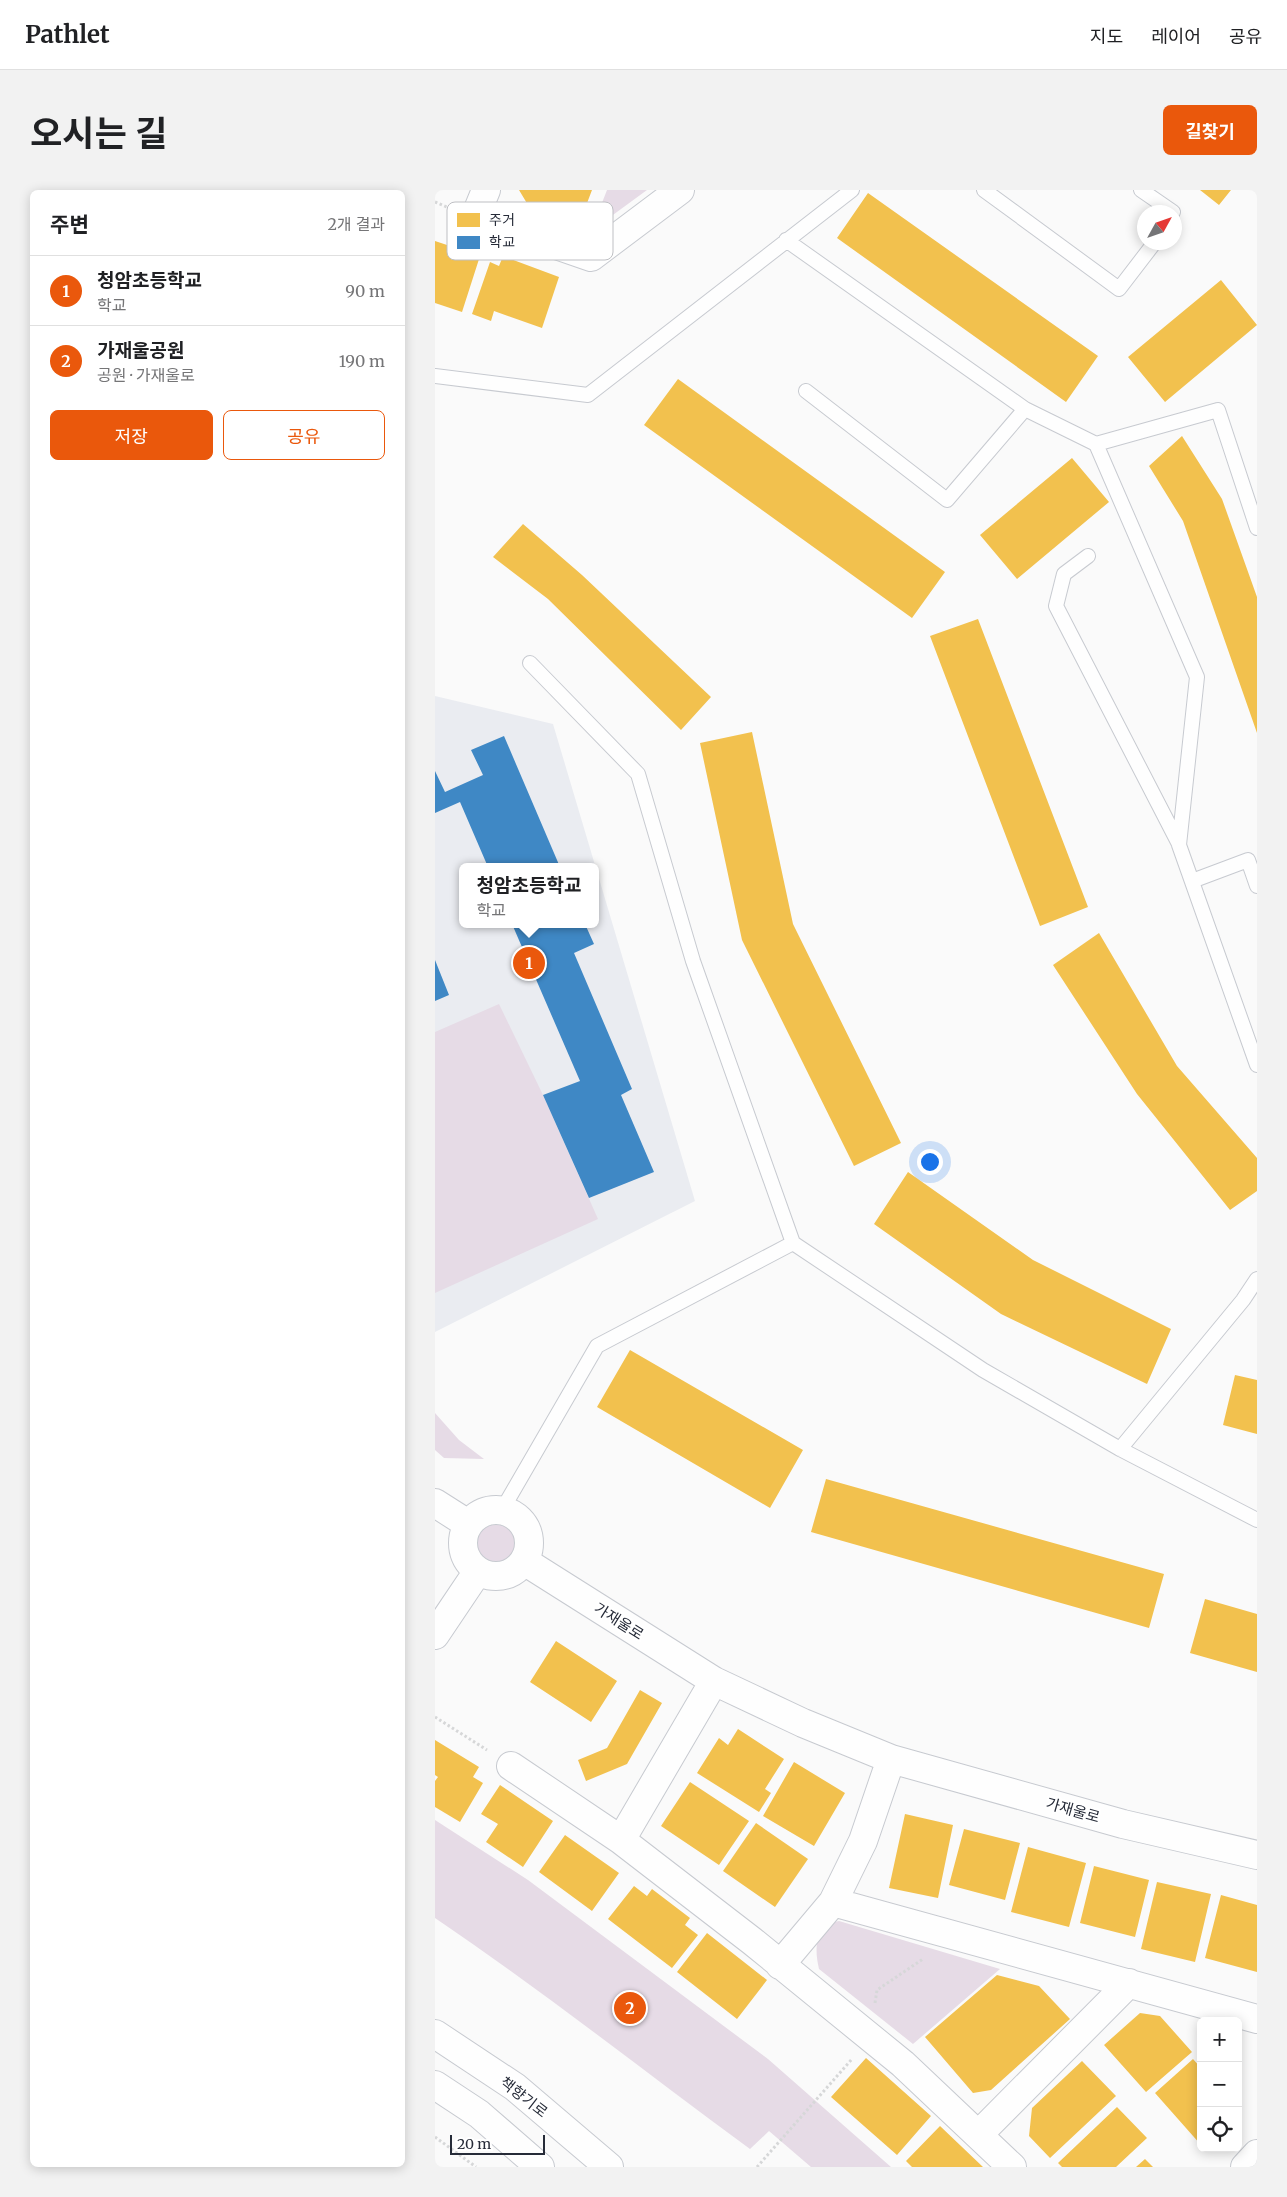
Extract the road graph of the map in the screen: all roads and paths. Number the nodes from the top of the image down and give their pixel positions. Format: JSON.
{"nodes":[{"id":1,"x":486,"y":190,"type":"edge"},
{"id":2,"x":679,"y":190,"type":"edge"},
{"id":3,"x":852,"y":190,"type":"edge"},
{"id":4,"x":984,"y":190,"type":"edge"},
{"id":5,"x":1141,"y":190,"type":"edge"},
{"id":6,"x":481,"y":202,"type":"edge"},
{"id":7,"x":1163,"y":205,"type":"edge"},
{"id":8,"x":613,"y":240,"type":"edge"},
{"id":9,"x":786,"y":240,"type":"junction"},
{"id":10,"x":1149,"y":250,"type":"edge"},
{"id":11,"x":435,"y":376,"type":"edge"},
{"id":12,"x":806,"y":391,"type":"dead end"},
{"id":13,"x":1025,"y":409,"type":"junction"},
{"id":14,"x":1096,"y":444,"type":"junction"},
{"id":15,"x":1257,"y":528,"type":"edge"},
{"id":16,"x":1088,"y":556,"type":"dead end"},
{"id":17,"x":530,"y":663,"type":"dead end"},
{"id":18,"x":1179,"y":845,"type":"junction"},
{"id":19,"x":1192,"y":880,"type":"junction"},
{"id":20,"x":1257,"y":886,"type":"edge"},
{"id":21,"x":1257,"y":1065,"type":"edge"},
{"id":22,"x":793,"y":1243,"type":"junction"},
{"id":23,"x":1257,"y":1279,"type":"edge"},
{"id":24,"x":1243,"y":1300,"type":"junction"},
{"id":25,"x":1257,"y":1304,"type":"edge"},
{"id":26,"x":1120,"y":1449,"type":"junction"},
{"id":27,"x":435,"y":1503,"type":"edge"},
{"id":28,"x":502,"y":1510,"type":"junction"},
{"id":29,"x":1257,"y":1520,"type":"edge"},
{"id":30,"x":469,"y":1524,"type":"junction"},
{"id":31,"x":524,"y":1561,"type":"junction"},
{"id":32,"x":478,"y":1571,"type":"junction"},
{"id":33,"x":435,"y":1635,"type":"edge"},
{"id":34,"x":714,"y":1681,"type":"junction"},
{"id":35,"x":435,"y":1717,"type":"edge"},
{"id":36,"x":891,"y":1759,"type":"junction"},
{"id":37,"x":511,"y":1766,"type":"joint"},
{"id":38,"x":621,"y":1840,"type":"junction"},
{"id":39,"x":1257,"y":1855,"type":"edge"},
{"id":40,"x":833,"y":1902,"type":"junction"},
{"id":41,"x":780,"y":1965,"type":"junction"},
{"id":42,"x":1129,"y":1983,"type":"junction"},
{"id":43,"x":1257,"y":2019,"type":"edge"},
{"id":44,"x":435,"y":2034,"type":"edge"},
{"id":45,"x":435,"y":2085,"type":"edge"},
{"id":46,"x":979,"y":2134,"type":"junction"},
{"id":47,"x":435,"y":2137,"type":"edge"},
{"id":48,"x":1257,"y":2154,"type":"edge"},
{"id":49,"x":476,"y":2167,"type":"edge"},
{"id":50,"x":540,"y":2167,"type":"edge"},
{"id":51,"x":609,"y":2167,"type":"edge"},
{"id":52,"x":1012,"y":2167,"type":"edge"},
{"id":53,"x":1245,"y":2167,"type":"edge"}],
"edges":[{"from":1,"to":6,"type":"street"},
{"from":2,"to":8,"type":"street"},
{"from":3,"to":9,"type":"lane"},
{"from":4,"to":10,"type":"lane"},
{"from":5,"to":7,"type":"lane"},
{"from":9,"to":11,"type":"lane"},
{"from":9,"to":13,"type":"lane"},
{"from":12,"to":13,"type":"lane"},
{"from":13,"to":14,"type":"lane"},
{"from":14,"to":15,"type":"lane"},
{"from":14,"to":18,"type":"lane"},
{"from":16,"to":18,"type":"lane"},
{"from":17,"to":22,"type":"lane"},
{"from":18,"to":19,"type":"lane"},
{"from":19,"to":20,"type":"lane"},
{"from":19,"to":21,"type":"lane"},
{"from":22,"to":26,"type":"lane"},
{"from":22,"to":28,"type":"lane"},
{"from":23,"to":24,"type":"lane"},
{"from":24,"to":25,"type":"lane"},
{"from":24,"to":26,"type":"lane"},
{"from":26,"to":29,"type":"lane"},
{"from":27,"to":30,"type":"street"},
{"from":28,"to":30,"type":"street"},
{"from":28,"to":31,"type":"street"},
{"from":30,"to":32,"type":"street"},
{"from":31,"to":32,"type":"street"},
{"from":31,"to":34,"type":"street","name":"가재울로"},
{"from":32,"to":33,"type":"street"},
{"from":34,"to":36,"type":"street","name":"가재울로"},
{"from":34,"to":38,"type":"street"},
{"from":35,"to":37,"type":"path"},
{"from":36,"to":39,"type":"street","name":"가재울로"},
{"from":36,"to":40,"type":"street"},
{"from":37,"to":38,"type":"street"},
{"from":38,"to":41,"type":"street"},
{"from":40,"to":41,"type":"street"},
{"from":40,"to":42,"type":"street"},
{"from":41,"to":46,"type":"street"},
{"from":42,"to":43,"type":"street"},
{"from":42,"to":46,"type":"street"},
{"from":44,"to":51,"type":"street","name":"책향기로"},
{"from":45,"to":50,"type":"street"},
{"from":46,"to":52,"type":"street"},
{"from":47,"to":49,"type":"path"},
{"from":48,"to":53,"type":"street"}]}
